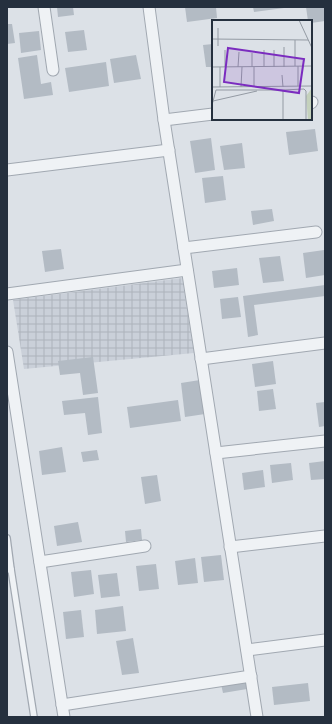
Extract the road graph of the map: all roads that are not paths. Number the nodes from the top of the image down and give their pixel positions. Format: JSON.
{"nodes":[{"id":1,"x":44,"y":7,"type":"edge"},
{"id":2,"x":149,"y":7,"type":"edge"},
{"id":3,"x":53,"y":70,"type":"dead end"},
{"id":4,"x":212,"y":114,"type":"edge"},
{"id":5,"x":164,"y":120,"type":"junction"},
{"id":6,"x":169,"y":150,"type":"junction"},
{"id":7,"x":7,"y":170,"type":"edge"},
{"id":8,"x":316,"y":232,"type":"dead end"},
{"id":9,"x":184,"y":248,"type":"junction"},
{"id":10,"x":187,"y":270,"type":"junction"},
{"id":11,"x":7,"y":294,"type":"edge"},
{"id":12,"x":325,"y":343,"type":"edge"},
{"id":13,"x":7,"y":352,"type":"edge"},
{"id":14,"x":201,"y":360,"type":"junction"},
{"id":15,"x":325,"y":441,"type":"edge"},
{"id":16,"x":216,"y":453,"type":"junction"},
{"id":17,"x":325,"y":536,"type":"edge"},
{"id":18,"x":7,"y":538,"type":"edge"},
{"id":19,"x":145,"y":546,"type":"dead end"},
{"id":20,"x":230,"y":547,"type":"junction"},
{"id":21,"x":40,"y":562,"type":"junction"},
{"id":22,"x":9,"y":570,"type":"edge"},
{"id":23,"x":325,"y":640,"type":"edge"},
{"id":24,"x":247,"y":650,"type":"junction"},
{"id":25,"x":251,"y":676,"type":"junction"},
{"id":26,"x":62,"y":705,"type":"junction"},
{"id":27,"x":34,"y":714,"type":"edge"},
{"id":28,"x":30,"y":717,"type":"edge"},
{"id":29,"x":64,"y":717,"type":"edge"},
{"id":30,"x":257,"y":717,"type":"edge"}],
"edges":[{"from":1,"to":3,"type":"street"},
{"from":2,"to":5,"type":"street"},
{"from":4,"to":5,"type":"street"},
{"from":5,"to":6,"type":"street"},
{"from":6,"to":7,"type":"street"},
{"from":6,"to":9,"type":"street"},
{"from":8,"to":9,"type":"street"},
{"from":9,"to":10,"type":"street"},
{"from":10,"to":11,"type":"street"},
{"from":10,"to":14,"type":"street"},
{"from":12,"to":14,"type":"street"},
{"from":13,"to":21,"type":"street"},
{"from":14,"to":16,"type":"street"},
{"from":15,"to":16,"type":"street"},
{"from":16,"to":20,"type":"street"},
{"from":17,"to":20,"type":"street"},
{"from":18,"to":22,"type":"lane"},
{"from":19,"to":21,"type":"street"},
{"from":20,"to":24,"type":"street"},
{"from":21,"to":26,"type":"street"},
{"from":22,"to":27,"type":"lane"},
{"from":23,"to":24,"type":"street"},
{"from":24,"to":25,"type":"street"},
{"from":25,"to":26,"type":"street"},
{"from":25,"to":30,"type":"street"},
{"from":26,"to":29,"type":"street"},
{"from":27,"to":28,"type":"lane"}]}
